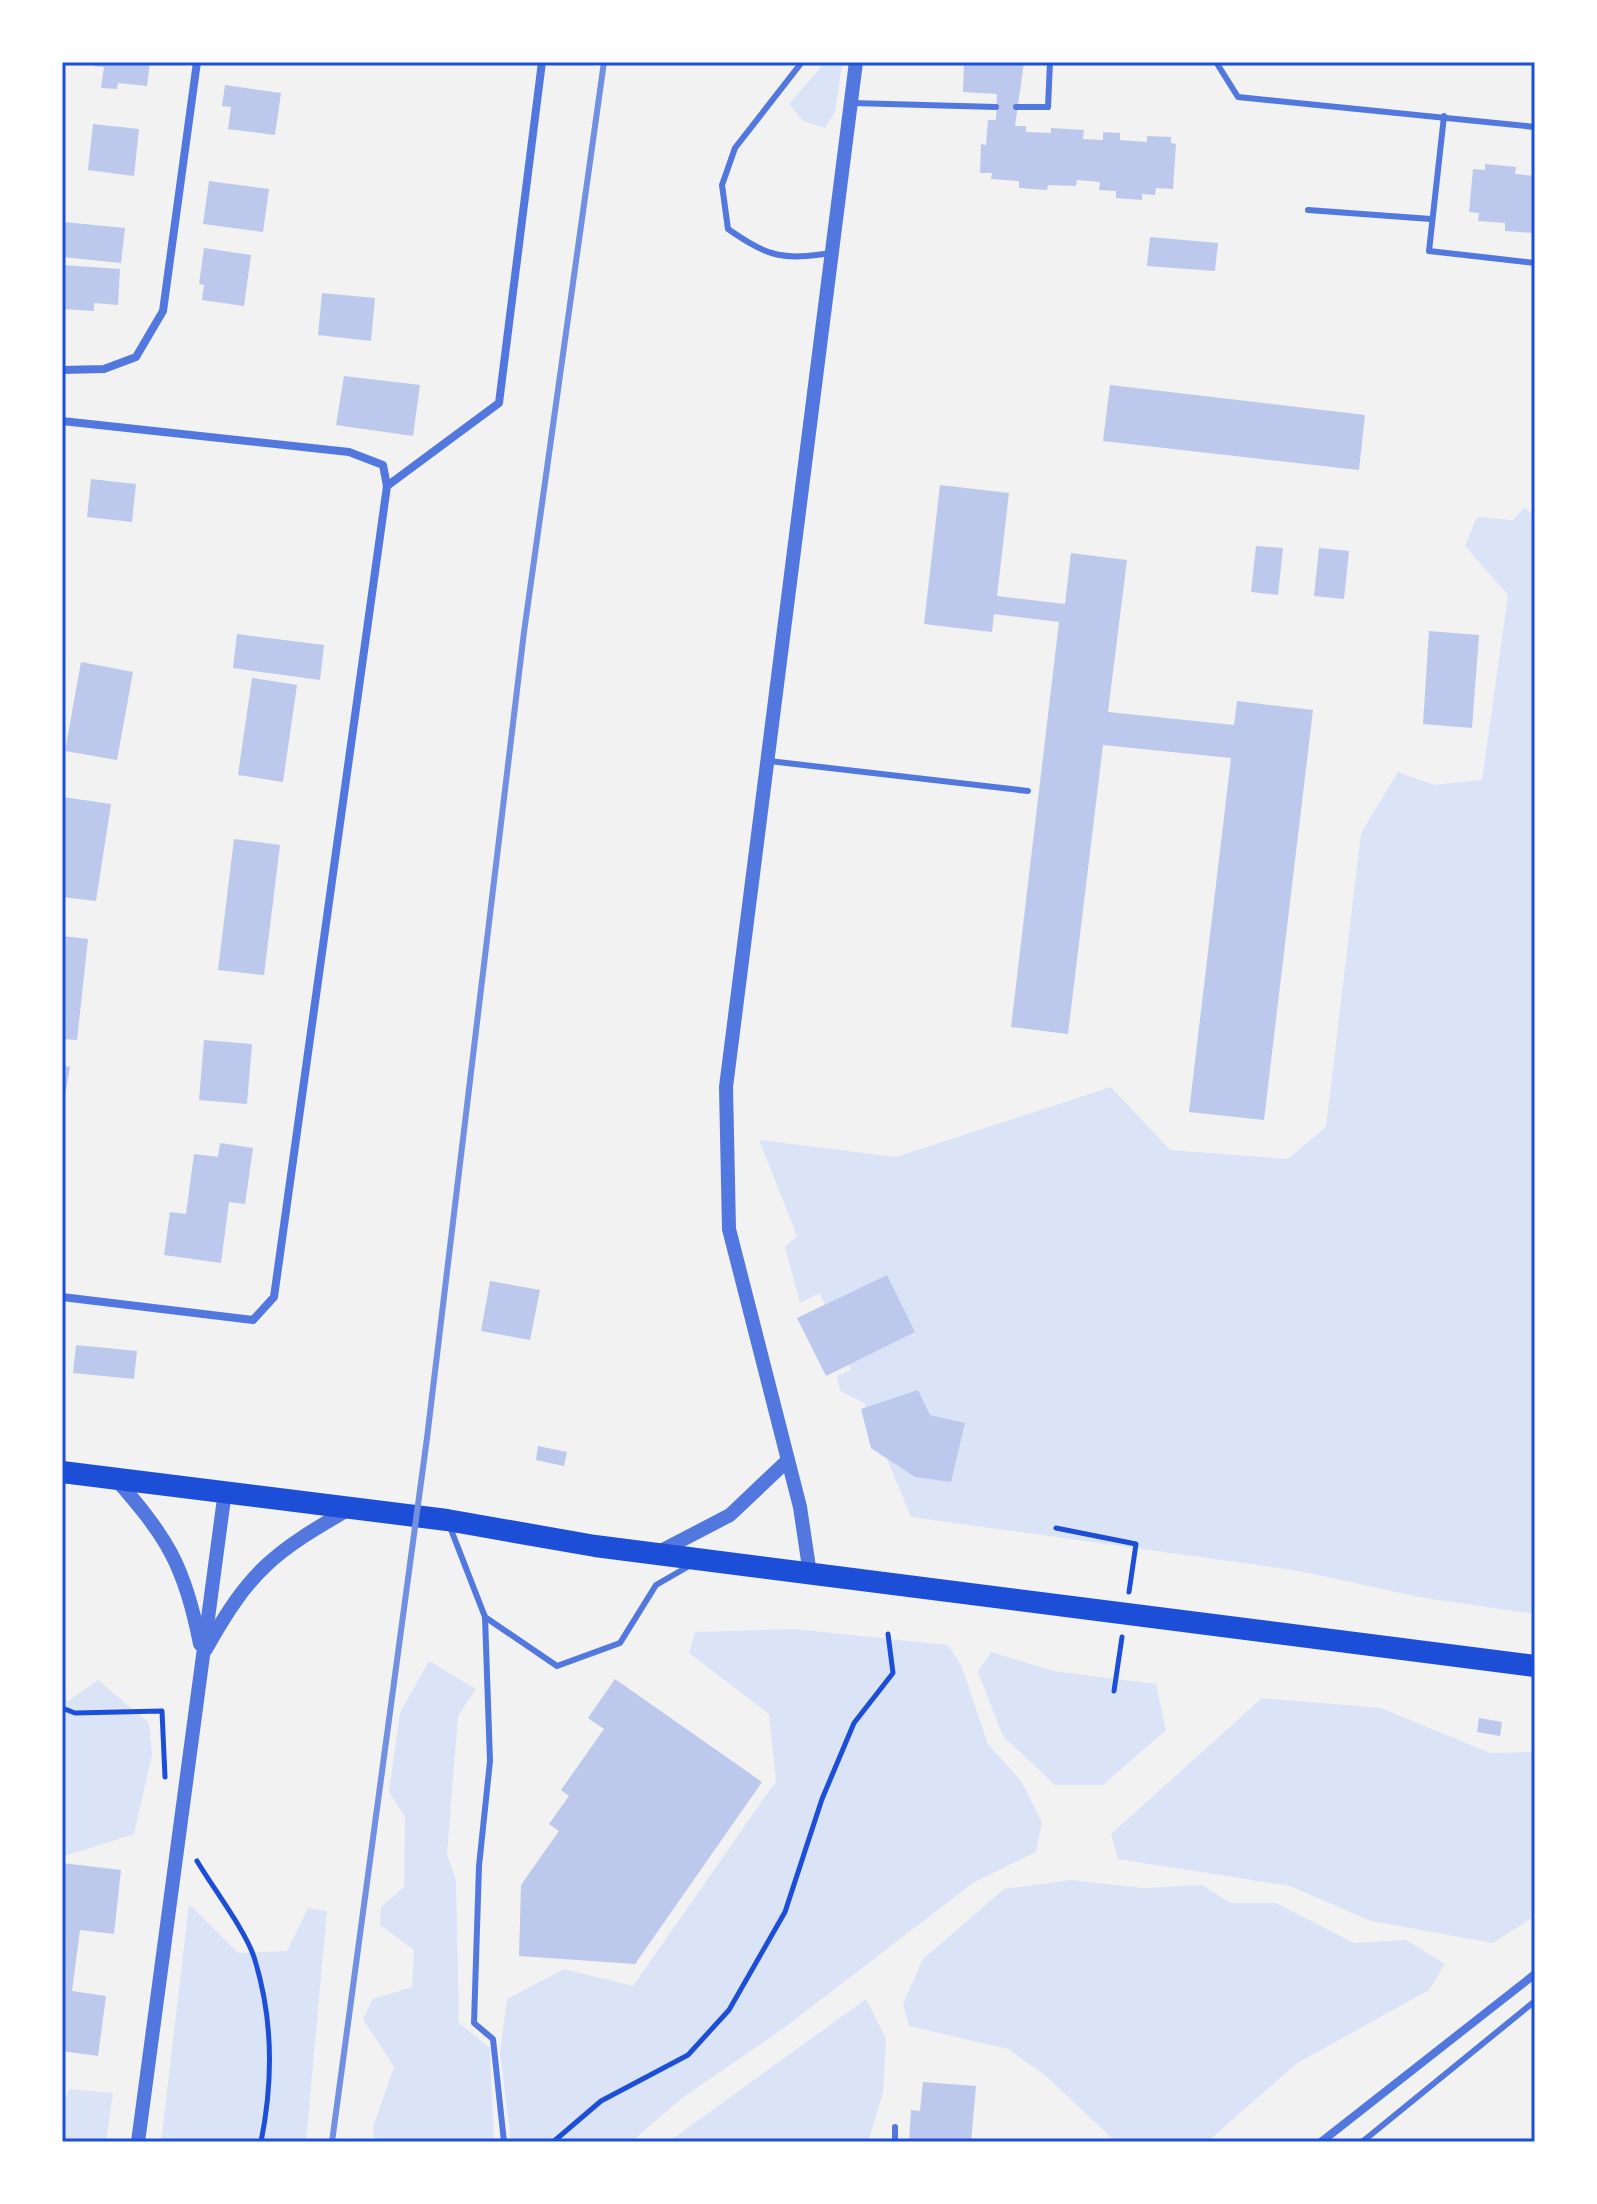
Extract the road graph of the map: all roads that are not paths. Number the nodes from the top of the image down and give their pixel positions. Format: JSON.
{"nodes":[{"id":1,"x":197,"y":62,"type":"edge"},
{"id":2,"x":542,"y":62,"type":"edge"},
{"id":3,"x":802,"y":62,"type":"edge"},
{"id":4,"x":856,"y":62,"type":"edge"},
{"id":5,"x":1050,"y":62,"type":"edge"},
{"id":6,"x":1216,"y":62,"type":"edge"},
{"id":7,"x":852,"y":103,"type":"junction"},
{"id":8,"x":996,"y":107,"type":"dead end"},
{"id":9,"x":1016,"y":107,"type":"dead end"},
{"id":10,"x":1444,"y":116,"type":"junction"},
{"id":11,"x":1535,"y":127,"type":"edge"},
{"id":12,"x":1308,"y":210,"type":"dead end"},
{"id":13,"x":1431,"y":219,"type":"junction"},
{"id":14,"x":834,"y":253,"type":"junction"},
{"id":15,"x":1535,"y":263,"type":"edge"},
{"id":16,"x":62,"y":371,"type":"edge"},
{"id":17,"x":62,"y":421,"type":"edge"},
{"id":18,"x":387,"y":486,"type":"junction"},
{"id":19,"x":769,"y":761,"type":"junction"},
{"id":20,"x":1028,"y":791,"type":"dead end"},
{"id":21,"x":62,"y":1297,"type":"edge"},
{"id":22,"x":788,"y":1460,"type":"junction"},
{"id":23,"x":62,"y":1472,"type":"edge"},
{"id":24,"x":115,"y":1478,"type":"junction"},
{"id":25,"x":225,"y":1491,"type":"junction"},
{"id":26,"x":351,"y":1508,"type":"junction"},
{"id":27,"x":447,"y":1520,"type":"junction"},
{"id":28,"x":657,"y":1553,"type":"junction"},
{"id":29,"x":700,"y":1560,"type":"junction"},
{"id":30,"x":810,"y":1574,"type":"junction"},
{"id":31,"x":485,"y":1617,"type":"junction"},
{"id":32,"x":202,"y":1656,"type":"junction"},
{"id":33,"x":1535,"y":1666,"type":"edge"},
{"id":34,"x":1535,"y":1974,"type":"edge"},
{"id":35,"x":1535,"y":2001,"type":"edge"},
{"id":36,"x":895,"y":2127,"type":"dead end"},
{"id":37,"x":138,"y":2142,"type":"edge"},
{"id":38,"x":504,"y":2142,"type":"edge"},
{"id":39,"x":895,"y":2142,"type":"edge"},
{"id":40,"x":1321,"y":2142,"type":"edge"},
{"id":41,"x":1362,"y":2142,"type":"edge"}],
"edges":[{"from":1,"to":16,"type":"street"},
{"from":2,"to":18,"type":"street"},
{"from":3,"to":14,"type":"lane"},
{"from":4,"to":7,"type":"street"},
{"from":5,"to":9,"type":"lane"},
{"from":6,"to":10,"type":"lane"},
{"from":7,"to":8,"type":"lane"},
{"from":7,"to":14,"type":"street"},
{"from":10,"to":11,"type":"lane"},
{"from":10,"to":13,"type":"lane"},
{"from":12,"to":13,"type":"lane"},
{"from":13,"to":15,"type":"lane"},
{"from":14,"to":19,"type":"street"},
{"from":17,"to":18,"type":"street"},
{"from":18,"to":21,"type":"street"},
{"from":19,"to":20,"type":"lane"},
{"from":19,"to":22,"type":"street"},
{"from":22,"to":28,"type":"street"},
{"from":22,"to":30,"type":"street"},
{"from":23,"to":24,"type":"highway"},
{"from":24,"to":25,"type":"highway"},
{"from":24,"to":32,"type":"street"},
{"from":25,"to":26,"type":"highway"},
{"from":25,"to":32,"type":"street"},
{"from":26,"to":27,"type":"highway"},
{"from":26,"to":32,"type":"street"},
{"from":27,"to":28,"type":"highway"},
{"from":27,"to":31,"type":"lane"},
{"from":28,"to":29,"type":"highway"},
{"from":29,"to":30,"type":"highway"},
{"from":29,"to":31,"type":"lane"},
{"from":30,"to":33,"type":"highway"},
{"from":31,"to":38,"type":"lane"},
{"from":32,"to":37,"type":"street"},
{"from":34,"to":40,"type":"street"},
{"from":35,"to":41,"type":"lane"},
{"from":36,"to":39,"type":"lane"}]}
